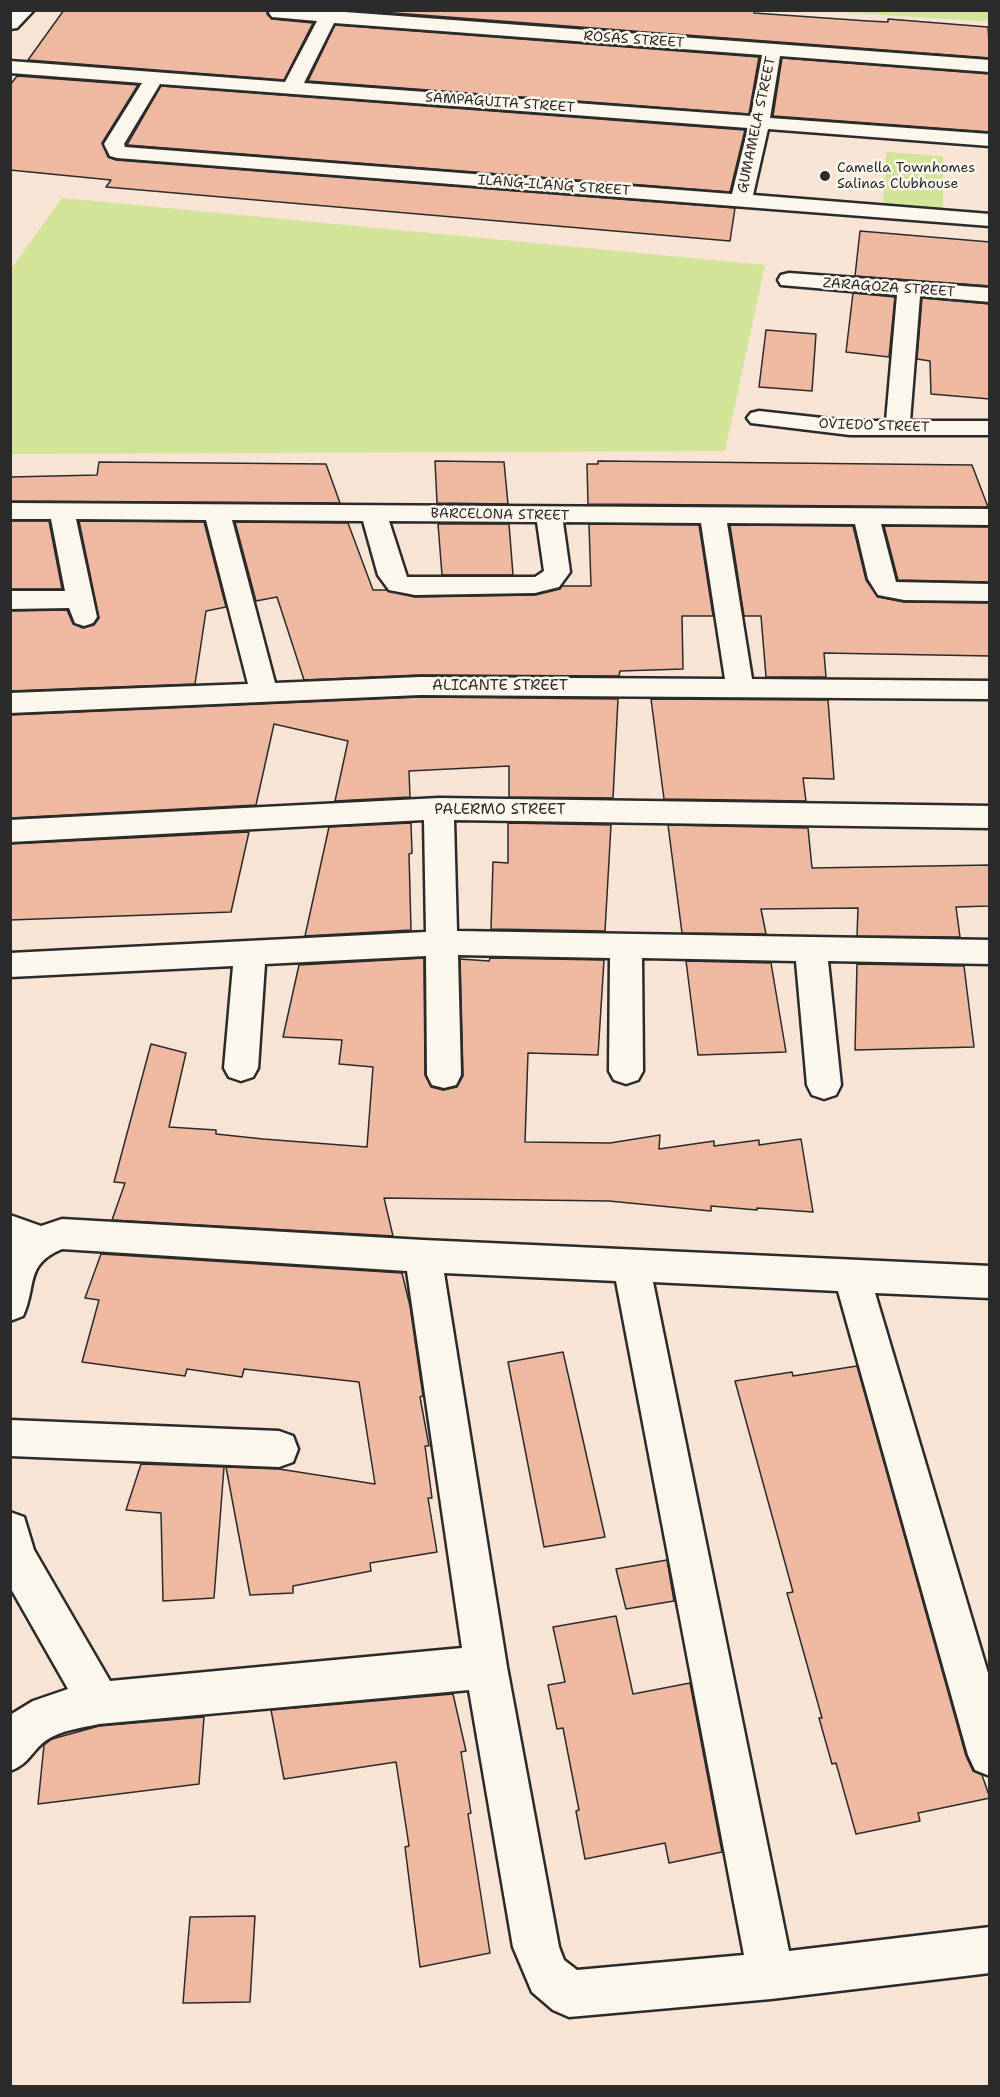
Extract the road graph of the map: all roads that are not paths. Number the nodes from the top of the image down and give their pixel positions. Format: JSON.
{"nodes":[{"id":1,"x":25,"y":10,"type":"edge"},
{"id":2,"x":278,"y":13,"type":"dead end"},
{"id":3,"x":328,"y":17,"type":"junction"},
{"id":4,"x":10,"y":24,"type":"edge"},
{"id":5,"x":772,"y":50,"type":"junction"},
{"id":6,"x":990,"y":66,"type":"edge"},
{"id":7,"x":10,"y":67,"type":"edge"},
{"id":8,"x":154,"y":78,"type":"junction"},
{"id":9,"x":292,"y":87,"type":"junction"},
{"id":10,"x":759,"y":124,"type":"junction"},
{"id":11,"x":990,"y":140,"type":"edge"},
{"id":12,"x":741,"y":200,"type":"junction"},
{"id":13,"x":990,"y":220,"type":"edge"},
{"id":14,"x":789,"y":280,"type":"dead end"},
{"id":15,"x":909,"y":288,"type":"junction"},
{"id":16,"x":990,"y":296,"type":"edge"},
{"id":17,"x":759,"y":418,"type":"dead end"},
{"id":18,"x":897,"y":428,"type":"junction"},
{"id":19,"x":990,"y":428,"type":"edge"},
{"id":20,"x":10,"y":511,"type":"edge"},
{"id":21,"x":62,"y":511,"type":"junction"},
{"id":22,"x":217,"y":512,"type":"junction"},
{"id":23,"x":374,"y":513,"type":"junction"},
{"id":24,"x":713,"y":515,"type":"junction"},
{"id":25,"x":549,"y":516,"type":"junction"},
{"id":26,"x":866,"y":516,"type":"junction"},
{"id":27,"x":990,"y":517,"type":"edge"},
{"id":28,"x":990,"y":593,"type":"edge"},
{"id":29,"x":10,"y":600,"type":"edge"},
{"id":30,"x":740,"y":688,"type":"junction"},
{"id":31,"x":990,"y":690,"type":"edge"},
{"id":32,"x":264,"y":692,"type":"junction"},
{"id":33,"x":10,"y":703,"type":"edge"},
{"id":34,"x":439,"y":809,"type":"junction"},
{"id":35,"x":990,"y":817,"type":"edge"},
{"id":36,"x":10,"y":831,"type":"edge"},
{"id":37,"x":441,"y":943,"type":"junction"},
{"id":38,"x":626,"y":947,"type":"junction"},
{"id":39,"x":811,"y":948,"type":"junction"},
{"id":40,"x":990,"y":952,"type":"edge"},
{"id":41,"x":250,"y":953,"type":"junction"},
{"id":42,"x":10,"y":965,"type":"edge"},
{"id":43,"x":241,"y":1068,"type":"dead end"},
{"id":44,"x":626,"y":1071,"type":"dead end"},
{"id":45,"x":444,"y":1075,"type":"dead end"},
{"id":46,"x":824,"y":1085,"type":"dead end"},
{"id":47,"x":25,"y":1235,"type":"edge"},
{"id":48,"x":423,"y":1256,"type":"junction"},
{"id":49,"x":631,"y":1265,"type":"junction"},
{"id":50,"x":852,"y":1275,"type":"junction"},
{"id":51,"x":990,"y":1282,"type":"edge"},
{"id":52,"x":10,"y":1305,"type":"edge"},
{"id":53,"x":10,"y":1438,"type":"edge"},
{"id":54,"x":279,"y":1449,"type":"dead end"},
{"id":55,"x":10,"y":1531,"type":"edge"},
{"id":56,"x":486,"y":1667,"type":"junction"},
{"id":57,"x":99,"y":1703,"type":"junction"},
{"id":58,"x":10,"y":1750,"type":"edge"},
{"id":59,"x":990,"y":1755,"type":"edge"},
{"id":60,"x":990,"y":1950,"type":"edge"},
{"id":61,"x":771,"y":1976,"type":"junction"}],
"edges":[{"from":1,"to":4,"type":"street"},
{"from":2,"to":3,"type":"street","name":"ROSAS STREET"},
{"from":3,"to":5,"type":"street","name":"ROSAS STREET"},
{"from":3,"to":9,"type":"street"},
{"from":5,"to":6,"type":"street","name":"ROSAS STREET"},
{"from":5,"to":10,"type":"street","name":"GUMAMELA STREET"},
{"from":7,"to":8,"type":"street","name":"SAMPAGUITA STREET"},
{"from":8,"to":9,"type":"street","name":"SAMPAGUITA STREET"},
{"from":8,"to":12,"type":"street","name":"ILANG-ILANG STREET"},
{"from":9,"to":10,"type":"street","name":"SAMPAGUITA STREET"},
{"from":10,"to":11,"type":"street","name":"SAMPAGUITA STREET"},
{"from":10,"to":12,"type":"street","name":"GUMAMELA STREET"},
{"from":12,"to":13,"type":"street","name":"ILANG-ILANG STREET"},
{"from":14,"to":15,"type":"street","name":"ZARAGOZA STREET"},
{"from":15,"to":16,"type":"street","name":"ZARAGOZA STREET"},
{"from":15,"to":18,"type":"street"},
{"from":17,"to":18,"type":"street","name":"OVIEDO STREET"},
{"from":18,"to":19,"type":"street","name":"OVIEDO STREET"},
{"from":20,"to":21,"type":"street","name":"BARCELONA STREET"},
{"from":21,"to":22,"type":"street","name":"BARCELONA STREET"},
{"from":21,"to":29,"type":"street"},
{"from":22,"to":23,"type":"street","name":"BARCELONA STREET"},
{"from":22,"to":32,"type":"street"},
{"from":23,"to":25,"type":"street","name":"BARCELONA STREET"},
{"from":23,"to":25,"type":"street"},
{"from":24,"to":25,"type":"street","name":"BARCELONA STREET"},
{"from":24,"to":26,"type":"street","name":"BARCELONA STREET"},
{"from":24,"to":30,"type":"street"},
{"from":26,"to":27,"type":"street","name":"BARCELONA STREET"},
{"from":26,"to":28,"type":"street"},
{"from":30,"to":31,"type":"street","name":"ALICANTE STREET"},
{"from":30,"to":32,"type":"street","name":"ALICANTE STREET"},
{"from":32,"to":33,"type":"street","name":"ALICANTE STREET"},
{"from":34,"to":35,"type":"street","name":"PALERMO STREET"},
{"from":34,"to":36,"type":"street","name":"PALERMO STREET"},
{"from":34,"to":37,"type":"street"},
{"from":37,"to":38,"type":"street"},
{"from":37,"to":41,"type":"street"},
{"from":37,"to":45,"type":"street"},
{"from":38,"to":39,"type":"street"},
{"from":38,"to":44,"type":"street"},
{"from":39,"to":40,"type":"street"},
{"from":39,"to":46,"type":"street"},
{"from":41,"to":42,"type":"street"},
{"from":41,"to":43,"type":"street"},
{"from":47,"to":48,"type":"street"},
{"from":47,"to":52,"type":"street"},
{"from":48,"to":49,"type":"street"},
{"from":48,"to":56,"type":"street"},
{"from":49,"to":50,"type":"street"},
{"from":49,"to":61,"type":"street"},
{"from":50,"to":51,"type":"street"},
{"from":50,"to":59,"type":"street"},
{"from":53,"to":54,"type":"street"},
{"from":55,"to":57,"type":"street"},
{"from":56,"to":57,"type":"street"},
{"from":56,"to":61,"type":"street"},
{"from":57,"to":58,"type":"street"},
{"from":60,"to":61,"type":"street"}]}
